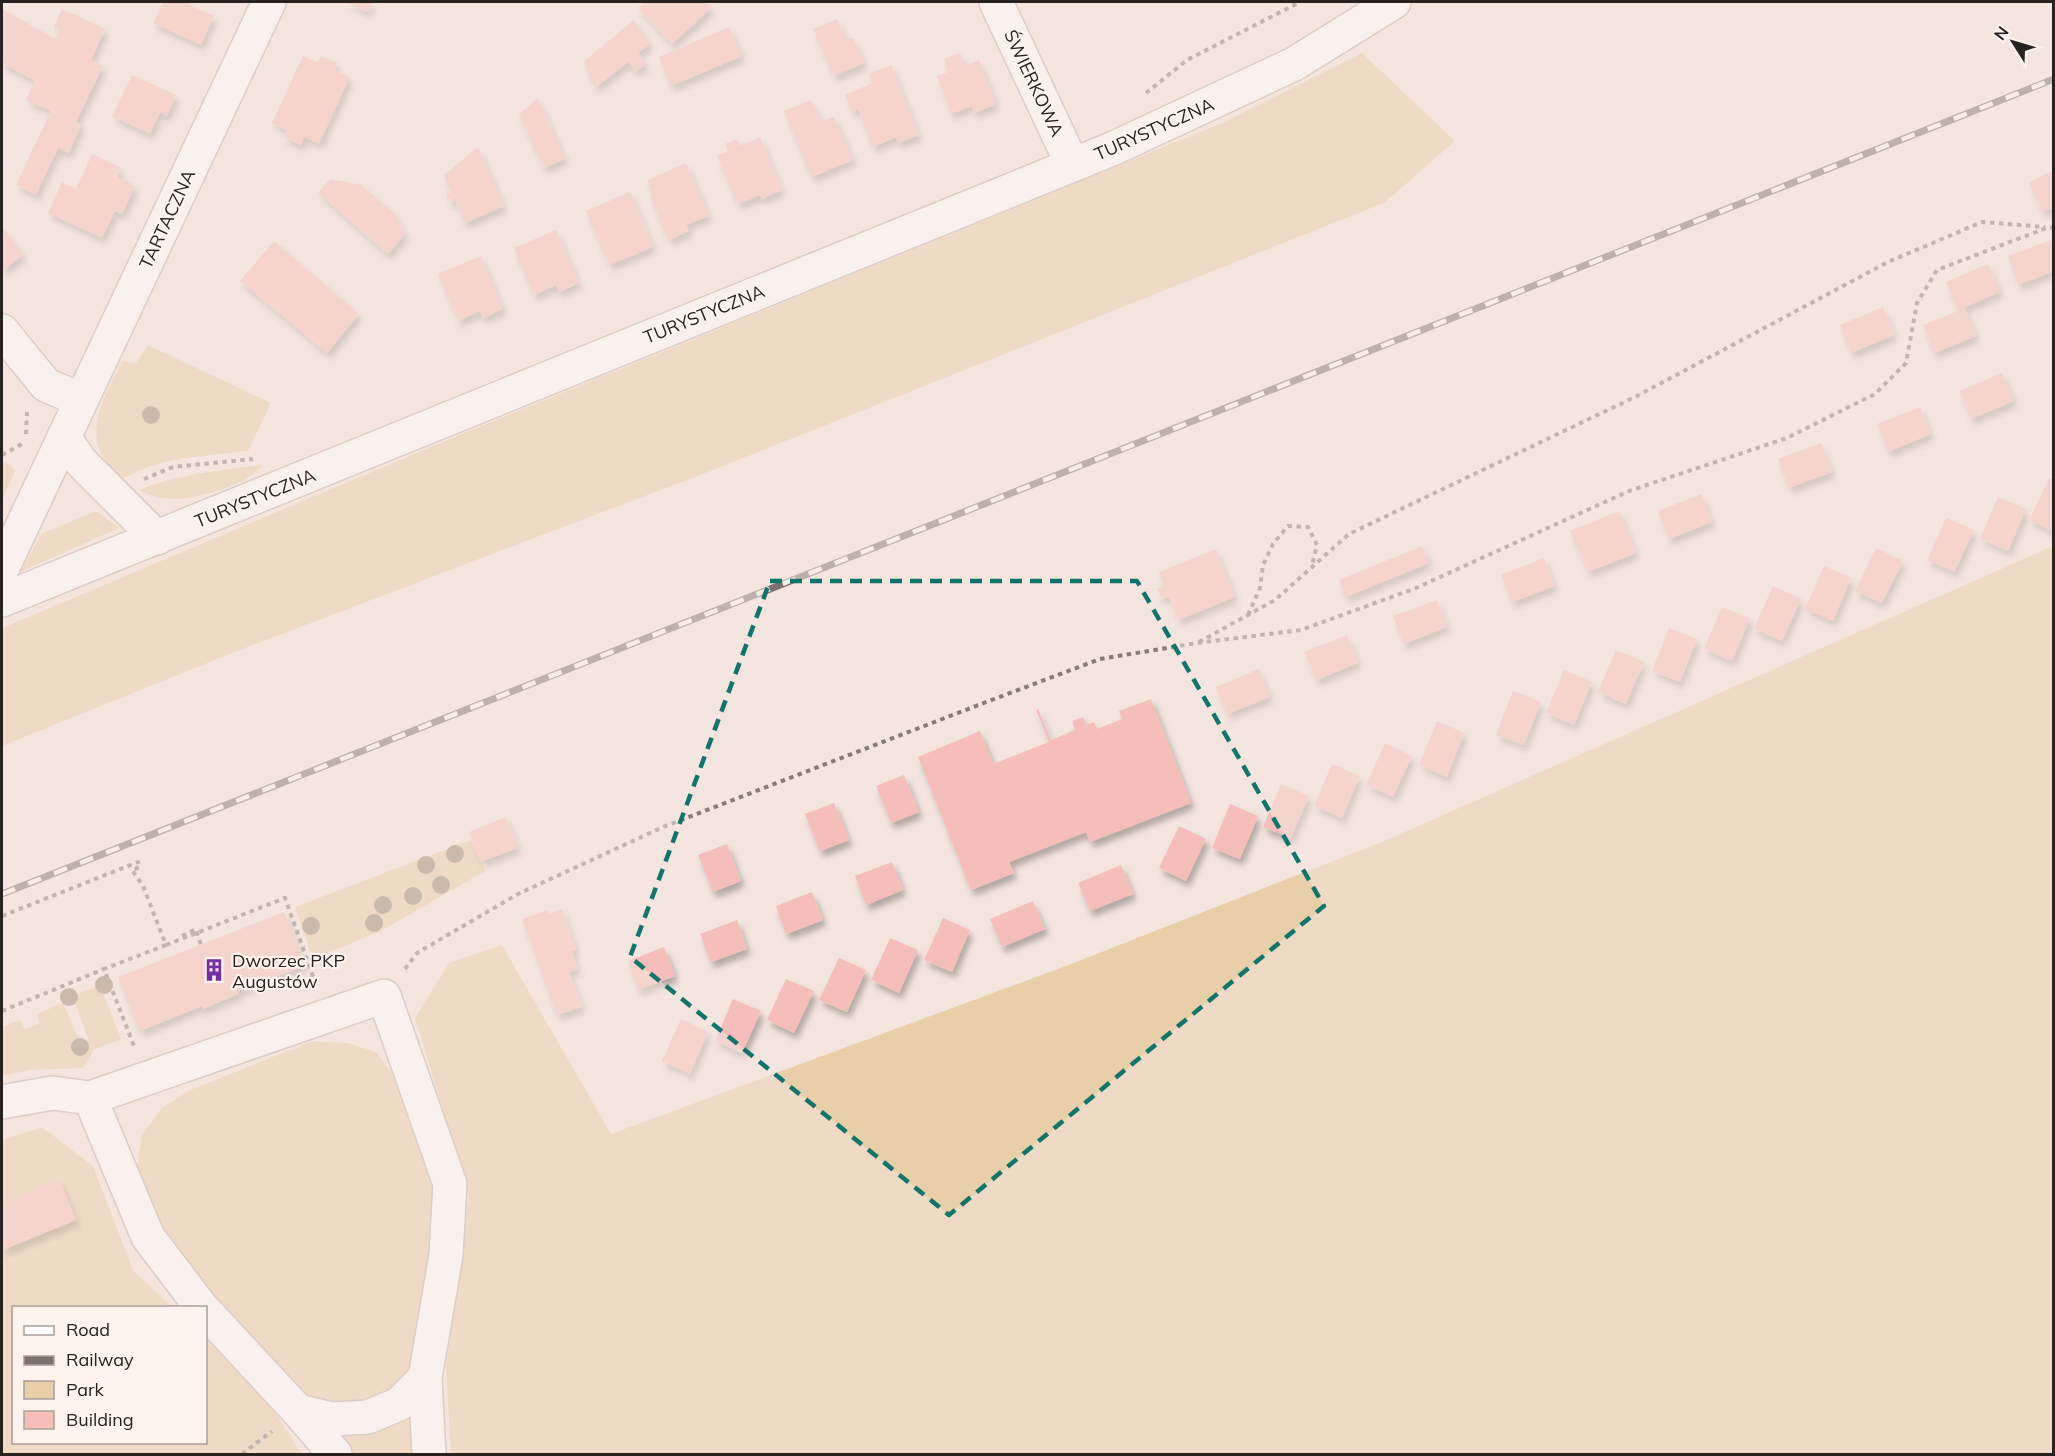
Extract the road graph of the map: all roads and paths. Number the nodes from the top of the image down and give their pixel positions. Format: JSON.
{"nodes":[{"id":1,"x":269,"y":2,"type":"edge"},
{"id":2,"x":996,"y":2,"type":"edge"},
{"id":3,"x":1300,"y":2,"type":"edge"},
{"id":4,"x":1394,"y":2,"type":"edge"},
{"id":5,"x":1139,"y":99,"type":"dead end"},
{"id":6,"x":1072,"y":164,"type":"junction"},
{"id":7,"x":2051,"y":227,"type":"edge"},
{"id":8,"x":2,"y":331,"type":"edge"},
{"id":9,"x":81,"y":400,"type":"junction"},
{"id":10,"x":26,"y":405,"type":"dead end"},
{"id":11,"x":64,"y":437,"type":"junction"},
{"id":12,"x":26,"y":443,"type":"junction"},
{"id":13,"x":24,"y":453,"type":"dead end"},
{"id":14,"x":2,"y":455,"type":"edge"},
{"id":15,"x":255,"y":459,"type":"dead end"},
{"id":16,"x":111,"y":493,"type":"junction"},
{"id":17,"x":157,"y":538,"type":"junction"},
{"id":18,"x":1312,"y":566,"type":"junction"},
{"id":19,"x":2,"y":569,"type":"edge"},
{"id":20,"x":2,"y":600,"type":"edge"},
{"id":21,"x":1247,"y":615,"type":"junction"},
{"id":22,"x":1197,"y":643,"type":"junction"},
{"id":23,"x":2,"y":916,"type":"edge"},
{"id":24,"x":166,"y":945,"type":"junction"},
{"id":25,"x":201,"y":945,"type":"dead end"},
{"id":26,"x":309,"y":964,"type":"dead end"},
{"id":27,"x":104,"y":969,"type":"junction"},
{"id":28,"x":384,"y":996,"type":"junction"},
{"id":29,"x":2,"y":1011,"type":"edge"},
{"id":30,"x":130,"y":1035,"type":"dead end"},
{"id":31,"x":90,"y":1098,"type":"junction"},
{"id":32,"x":2,"y":1102,"type":"edge"},
{"id":33,"x":200,"y":1306,"type":"edge"},
{"id":34,"x":207,"y":1313,"type":"edge"},
{"id":35,"x":425,"y":1378,"type":"junction"},
{"id":36,"x":298,"y":1411,"type":"junction"},
{"id":37,"x":334,"y":1455,"type":"edge"},
{"id":38,"x":429,"y":1455,"type":"edge"}],
"edges":[{"from":1,"to":9,"type":"street","name":"TARTACZNA"},
{"from":2,"to":6,"type":"street","name":"ŚWIERKOWA"},
{"from":3,"to":5,"type":"path"},
{"from":4,"to":6,"type":"street","name":"TURYSTYCZNA"},
{"from":6,"to":17,"type":"street","name":"TURYSTYCZNA"},
{"from":7,"to":18,"type":"path"},
{"from":7,"to":22,"type":"path"},
{"from":8,"to":9,"type":"street"},
{"from":9,"to":11,"type":"street","name":"TARTACZNA"},
{"from":10,"to":12,"type":"path"},
{"from":11,"to":16,"type":"street"},
{"from":11,"to":19,"type":"street","name":"TARTACZNA"},
{"from":12,"to":13,"type":"path"},
{"from":12,"to":14,"type":"path"},
{"from":15,"to":16,"type":"path"},
{"from":16,"to":17,"type":"street"},
{"from":17,"to":20,"type":"street","name":"TURYSTYCZNA"},
{"from":18,"to":21,"type":"path"},
{"from":18,"to":21,"type":"path"},
{"from":21,"to":22,"type":"path"},
{"from":22,"to":28,"type":"path"},
{"from":23,"to":24,"type":"path"},
{"from":24,"to":25,"type":"path"},
{"from":24,"to":26,"type":"path"},
{"from":24,"to":27,"type":"path"},
{"from":27,"to":29,"type":"path"},
{"from":27,"to":30,"type":"path"},
{"from":28,"to":31,"type":"street"},
{"from":28,"to":35,"type":"street"},
{"from":31,"to":32,"type":"street"},
{"from":31,"to":33,"type":"street"},
{"from":34,"to":36,"type":"street"},
{"from":35,"to":36,"type":"street"},
{"from":35,"to":38,"type":"street"},
{"from":36,"to":37,"type":"street"}]}
